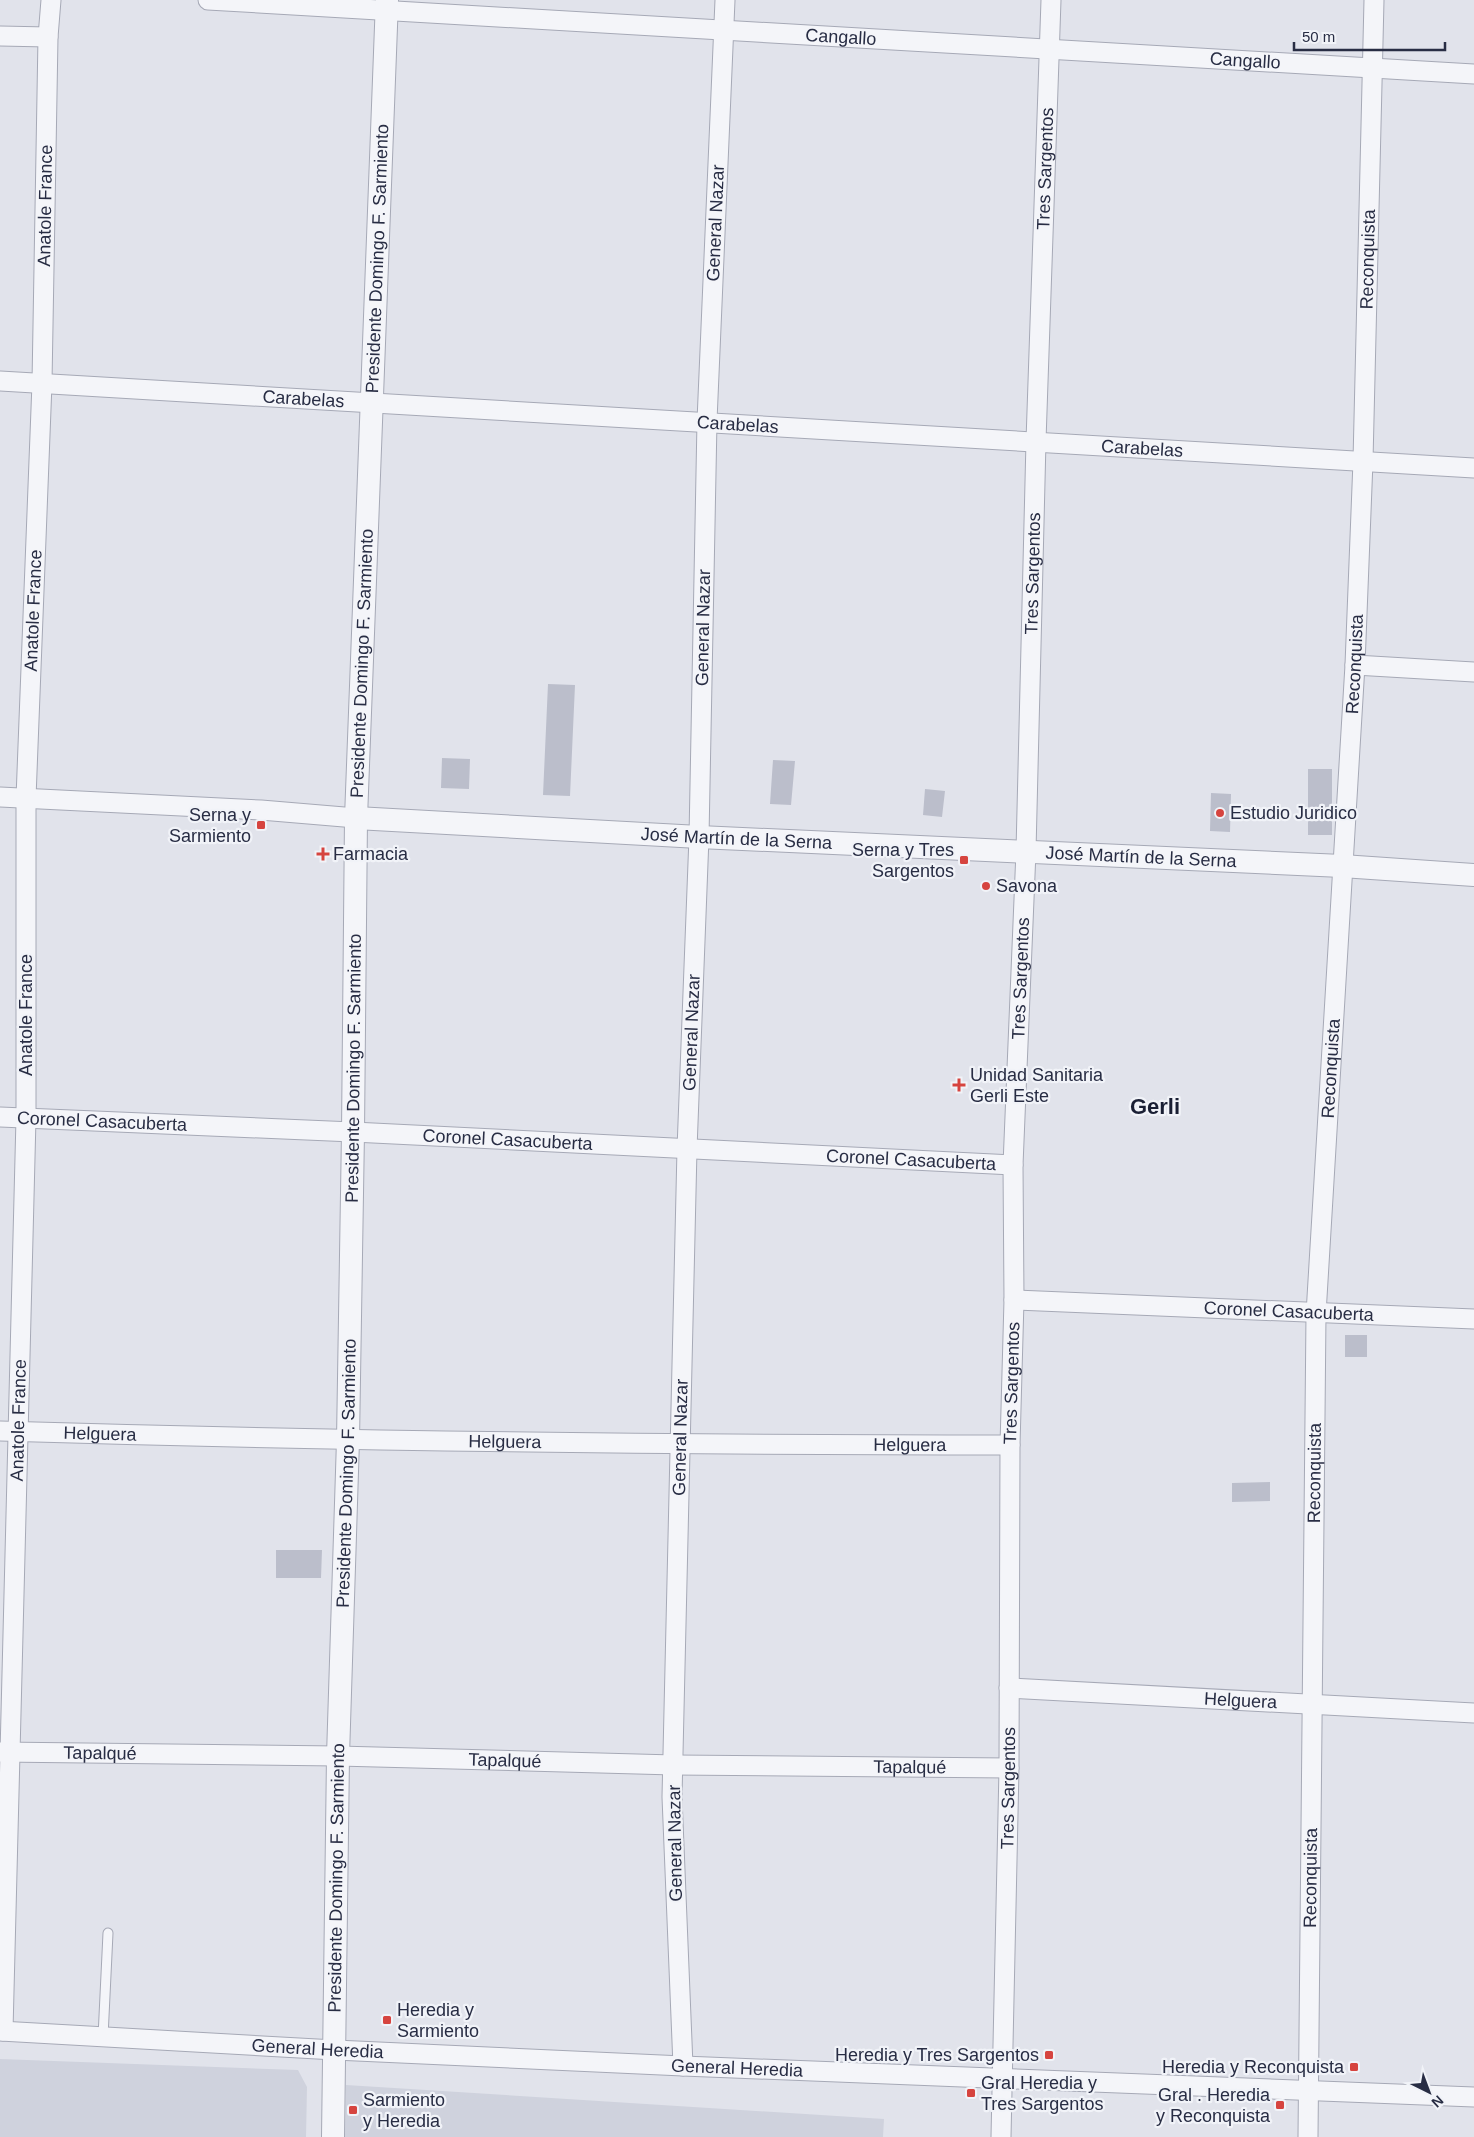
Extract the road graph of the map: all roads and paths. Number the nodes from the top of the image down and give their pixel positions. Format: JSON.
{"nodes":[{"id":1,"x":51,"y":0,"type":"edge"},
{"id":2,"x":208,"y":0,"type":"edge"},
{"id":3,"x":725,"y":0,"type":"edge"},
{"id":4,"x":1051,"y":0,"type":"edge"},
{"id":5,"x":1374,"y":0,"type":"edge"},
{"id":6,"x":387,"y":5,"type":"edge"},
{"id":7,"x":724,"y":29,"type":"junction"},
{"id":8,"x":0,"y":36,"type":"edge"},
{"id":9,"x":48,"y":38,"type":"junction"},
{"id":10,"x":1050,"y":48,"type":"junction"},
{"id":11,"x":1372,"y":68,"type":"junction"},
{"id":12,"x":1474,"y":74,"type":"edge"},
{"id":13,"x":0,"y":381,"type":"edge"},
{"id":14,"x":42,"y":383,"type":"junction"},
{"id":15,"x":371,"y":404,"type":"junction"},
{"id":16,"x":707,"y":421,"type":"junction"},
{"id":17,"x":1036,"y":441,"type":"junction"},
{"id":18,"x":1363,"y":460,"type":"junction"},
{"id":19,"x":1474,"y":468,"type":"edge"},
{"id":20,"x":1355,"y":665,"type":"junction"},
{"id":21,"x":1474,"y":672,"type":"edge"},
{"id":22,"x":0,"y":797,"type":"edge"},
{"id":23,"x":26,"y":798,"type":"junction"},
{"id":24,"x":356,"y":818,"type":"junction"},
{"id":25,"x":699,"y":837,"type":"junction"},
{"id":26,"x":1026,"y":851,"type":"junction"},
{"id":27,"x":1342,"y":866,"type":"junction"},
{"id":28,"x":1474,"y":875,"type":"edge"},
{"id":29,"x":0,"y":1117,"type":"edge"},
{"id":30,"x":26,"y":1118,"type":"junction"},
{"id":31,"x":353,"y":1132,"type":"junction"},
{"id":32,"x":687,"y":1149,"type":"junction"},
{"id":33,"x":1013,"y":1165,"type":"junction"},
{"id":34,"x":1014,"y":1300,"type":"junction"},
{"id":35,"x":1316,"y":1314,"type":"junction"},
{"id":36,"x":1474,"y":1319,"type":"edge"},
{"id":37,"x":8,"y":1431,"type":"edge"},
{"id":38,"x":348,"y":1440,"type":"junction"},
{"id":39,"x":682,"y":1445,"type":"junction"},
{"id":40,"x":1010,"y":1445,"type":"junction"},
{"id":41,"x":1009,"y":1688,"type":"junction"},
{"id":42,"x":1313,"y":1706,"type":"junction"},
{"id":43,"x":1474,"y":1714,"type":"edge"},
{"id":44,"x":6,"y":1752,"type":"edge"},
{"id":45,"x":338,"y":1756,"type":"junction"},
{"id":46,"x":674,"y":1765,"type":"junction"},
{"id":47,"x":1009,"y":1768,"type":"junction"},
{"id":48,"x":108,"y":1933,"type":"dead end"},
{"id":49,"x":2,"y":2031,"type":"edge"},
{"id":50,"x":103,"y":2037,"type":"junction"},
{"id":51,"x":335,"y":2050,"type":"junction"},
{"id":52,"x":683,"y":2066,"type":"junction"},
{"id":53,"x":1002,"y":2080,"type":"junction"},
{"id":54,"x":1310,"y":2090,"type":"junction"},
{"id":55,"x":1474,"y":2096,"type":"edge"},
{"id":56,"x":333,"y":2137,"type":"edge"},
{"id":57,"x":1001,"y":2137,"type":"edge"},
{"id":58,"x":1308,"y":2137,"type":"edge"}],
"edges":[{"from":1,"to":9,"type":"street","name":"Anatole France"},
{"from":2,"to":6,"type":"street","name":"Cangallo"},
{"from":3,"to":7,"type":"street","name":"General Nazar"},
{"from":4,"to":10,"type":"street","name":"Tres Sargentos"},
{"from":5,"to":11,"type":"street","name":"Reconquista"},
{"from":6,"to":7,"type":"street","name":"Cangallo"},
{"from":6,"to":15,"type":"street","name":"Presidente Domingo F. Sarmiento"},
{"from":7,"to":10,"type":"street","name":"Cangallo"},
{"from":7,"to":16,"type":"street","name":"General Nazar"},
{"from":8,"to":9,"type":"street"},
{"from":9,"to":14,"type":"street","name":"Anatole France"},
{"from":10,"to":11,"type":"street","name":"Cangallo"},
{"from":10,"to":17,"type":"street","name":"Tres Sargentos"},
{"from":11,"to":12,"type":"street","name":"Cangallo"},
{"from":11,"to":18,"type":"street","name":"Reconquista"},
{"from":13,"to":14,"type":"street","name":"Carabelas"},
{"from":14,"to":15,"type":"street","name":"Carabelas"},
{"from":14,"to":23,"type":"street","name":"Anatole France"},
{"from":15,"to":16,"type":"street","name":"Carabelas"},
{"from":15,"to":24,"type":"street","name":"Presidente Domingo F. Sarmiento"},
{"from":16,"to":17,"type":"street","name":"Carabelas"},
{"from":16,"to":25,"type":"street","name":"General Nazar"},
{"from":17,"to":18,"type":"street","name":"Carabelas"},
{"from":17,"to":26,"type":"street","name":"Tres Sargentos"},
{"from":18,"to":19,"type":"street","name":"Carabelas"},
{"from":18,"to":20,"type":"street","name":"Reconquista"},
{"from":20,"to":21,"type":"street"},
{"from":20,"to":27,"type":"street","name":"Reconquista"},
{"from":22,"to":23,"type":"street","name":"José Martín de la Serna"},
{"from":23,"to":24,"type":"street","name":"José Martín de la Serna"},
{"from":23,"to":30,"type":"street","name":"Anatole France"},
{"from":24,"to":25,"type":"street","name":"José Martín de la Serna"},
{"from":24,"to":31,"type":"street","name":"Presidente Domingo F. Sarmiento"},
{"from":25,"to":26,"type":"street","name":"José Martín de la Serna"},
{"from":25,"to":32,"type":"street","name":"General Nazar"},
{"from":26,"to":27,"type":"street","name":"José Martín de la Serna"},
{"from":26,"to":33,"type":"street","name":"Tres Sargentos"},
{"from":27,"to":28,"type":"street","name":"José Martín de la Serna"},
{"from":27,"to":35,"type":"street","name":"Reconquista"},
{"from":29,"to":30,"type":"street","name":"Coronel Casacuberta"},
{"from":30,"to":31,"type":"street","name":"Coronel Casacuberta"},
{"from":30,"to":37,"type":"street","name":"Anatole France"},
{"from":31,"to":32,"type":"street","name":"Coronel Casacuberta"},
{"from":31,"to":38,"type":"street","name":"Presidente Domingo F. Sarmiento"},
{"from":32,"to":33,"type":"street","name":"Coronel Casacuberta"},
{"from":32,"to":39,"type":"street","name":"General Nazar"},
{"from":33,"to":34,"type":"street","name":"Tres Sargentos"},
{"from":34,"to":35,"type":"street","name":"Coronel Casacuberta"},
{"from":34,"to":40,"type":"street","name":"Tres Sargentos"},
{"from":35,"to":36,"type":"street","name":"Coronel Casacuberta"},
{"from":35,"to":42,"type":"street","name":"Reconquista"},
{"from":37,"to":38,"type":"street","name":"Helguera"},
{"from":37,"to":44,"type":"street","name":"Anatole France"},
{"from":38,"to":39,"type":"street","name":"Helguera"},
{"from":38,"to":45,"type":"street","name":"Presidente Domingo F. Sarmiento"},
{"from":39,"to":40,"type":"street","name":"Helguera"},
{"from":39,"to":46,"type":"street","name":"General Nazar"},
{"from":40,"to":41,"type":"street","name":"Tres Sargentos"},
{"from":41,"to":42,"type":"street","name":"Helguera"},
{"from":41,"to":47,"type":"street","name":"Tres Sargentos"},
{"from":42,"to":43,"type":"street","name":"Helguera"},
{"from":42,"to":54,"type":"street","name":"Reconquista"},
{"from":44,"to":45,"type":"street","name":"Tapalqué"},
{"from":44,"to":49,"type":"street","name":"Anatole France"},
{"from":45,"to":46,"type":"street","name":"Tapalqué"},
{"from":45,"to":51,"type":"street","name":"Presidente Domingo F. Sarmiento"},
{"from":46,"to":47,"type":"street","name":"Tapalqué"},
{"from":46,"to":52,"type":"street","name":"General Nazar"},
{"from":47,"to":53,"type":"street","name":"Tres Sargentos"},
{"from":48,"to":50,"type":"lane"},
{"from":49,"to":50,"type":"street","name":"General Heredia"},
{"from":50,"to":51,"type":"street","name":"General Heredia"},
{"from":51,"to":52,"type":"street","name":"General Heredia"},
{"from":51,"to":56,"type":"street","name":"Presidente Domingo F. Sarmiento"},
{"from":52,"to":53,"type":"street","name":"General Heredia"},
{"from":53,"to":54,"type":"street","name":"General Heredia"},
{"from":53,"to":57,"type":"street","name":"Tres Sargentos"},
{"from":54,"to":55,"type":"street","name":"General Heredia"},
{"from":54,"to":58,"type":"street","name":"Reconquista"}]}
